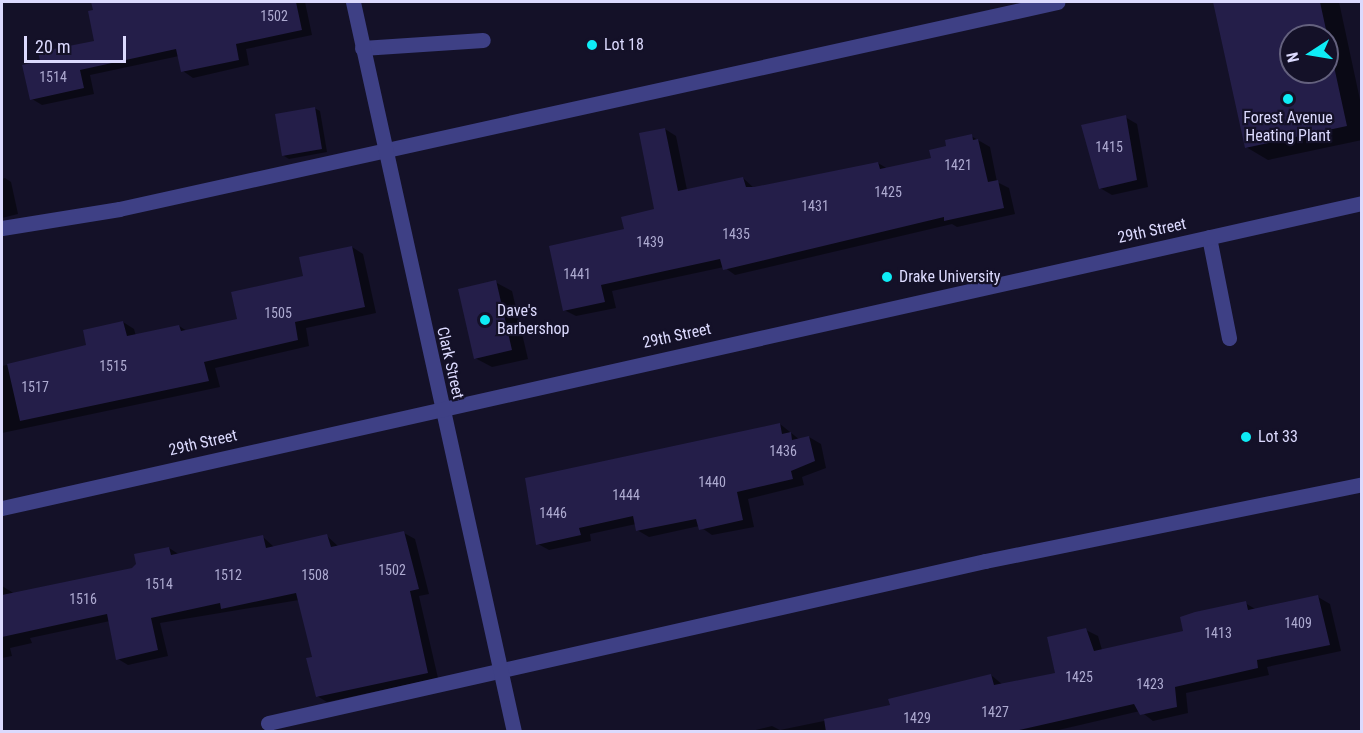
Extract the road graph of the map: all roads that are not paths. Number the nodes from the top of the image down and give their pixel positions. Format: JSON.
{"nodes":[{"id":1,"x":352,"y":2,"type":"edge"},
{"id":2,"x":1057,"y":2,"type":"edge"},
{"id":3,"x":483,"y":40,"type":"dead end"},
{"id":4,"x":363,"y":48,"type":"junction"},
{"id":5,"x":382,"y":147,"type":"junction"},
{"id":6,"x":1362,"y":203,"type":"edge"},
{"id":7,"x":2,"y":228,"type":"edge"},
{"id":8,"x":1209,"y":237,"type":"junction"},
{"id":9,"x":1229,"y":338,"type":"dead end"},
{"id":10,"x":441,"y":406,"type":"junction"},
{"id":11,"x":1362,"y":484,"type":"edge"},
{"id":12,"x":2,"y":508,"type":"edge"},
{"id":13,"x":500,"y":669,"type":"junction"},
{"id":14,"x":268,"y":723,"type":"dead end"},
{"id":15,"x":514,"y":732,"type":"edge"}],
"edges":[{"from":1,"to":4,"type":"street","name":"Clark Street"},
{"from":2,"to":5,"type":"street"},
{"from":3,"to":4,"type":"street"},
{"from":4,"to":5,"type":"street","name":"Clark Street"},
{"from":5,"to":7,"type":"street"},
{"from":5,"to":10,"type":"street","name":"Clark Street"},
{"from":6,"to":8,"type":"street","name":"29th Street"},
{"from":8,"to":9,"type":"street"},
{"from":8,"to":10,"type":"street","name":"29th Street"},
{"from":10,"to":12,"type":"street","name":"29th Street"},
{"from":10,"to":13,"type":"street","name":"Clark Street"},
{"from":11,"to":13,"type":"street"},
{"from":13,"to":14,"type":"street"},
{"from":13,"to":15,"type":"street","name":"Clark Street"}]}
